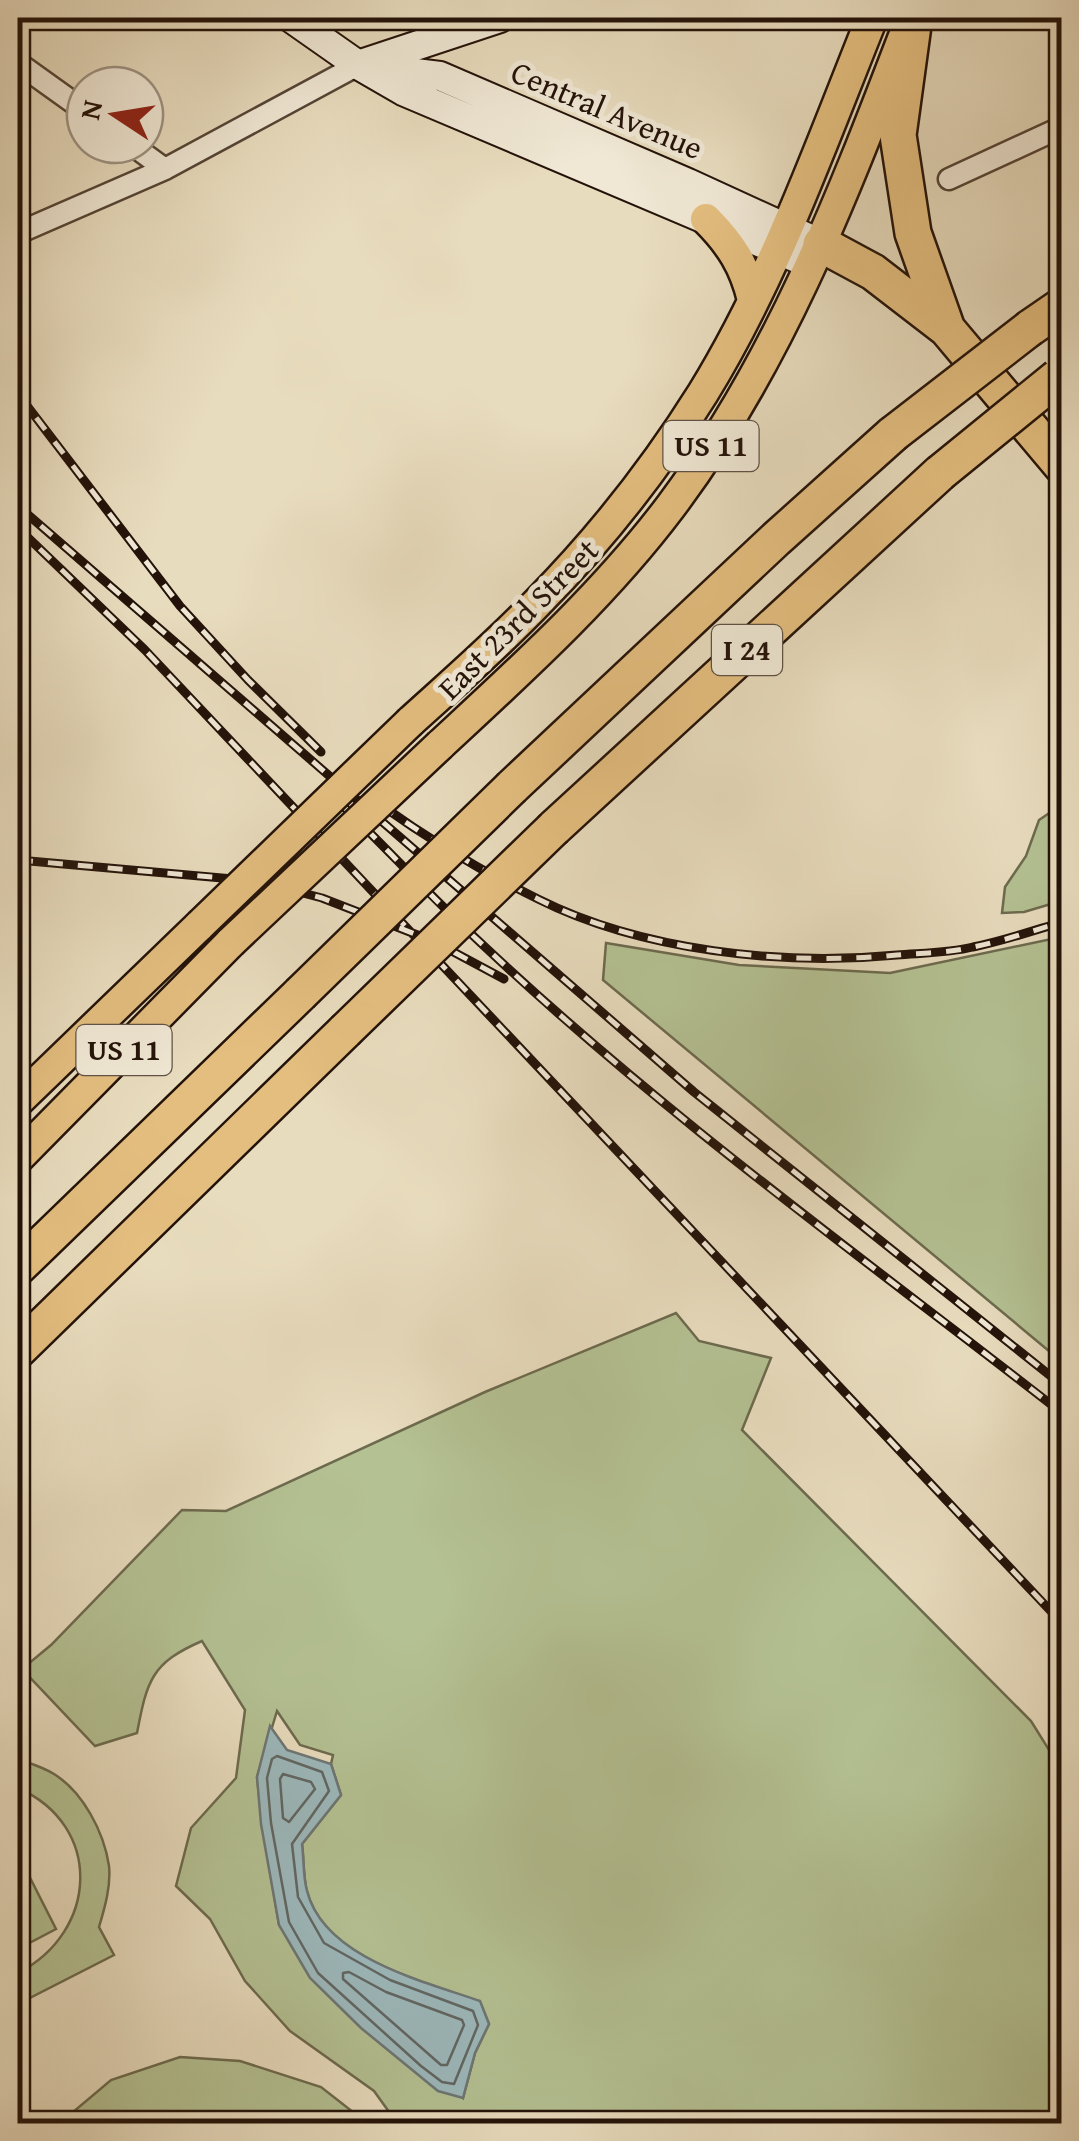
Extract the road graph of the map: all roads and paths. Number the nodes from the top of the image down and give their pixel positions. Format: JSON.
{"nodes":[{"id":1,"x":291,"y":18,"type":"edge"},
{"id":2,"x":500,"y":18,"type":"edge"},
{"id":3,"x":871,"y":18,"type":"edge"},
{"id":4,"x":912,"y":18,"type":"edge"},
{"id":5,"x":18,"y":63,"type":"edge"},
{"id":6,"x":358,"y":66,"type":"junction"},
{"id":7,"x":65,"y":97,"type":"edge"},
{"id":8,"x":1062,"y":127,"type":"edge"},
{"id":9,"x":160,"y":165,"type":"edge"},
{"id":10,"x":166,"y":169,"type":"junction"},
{"id":11,"x":949,"y":179,"type":"dead end"},
{"id":12,"x":706,"y":219,"type":"junction"},
{"id":13,"x":18,"y":233,"type":"edge"},
{"id":14,"x":782,"y":238,"type":"junction"},
{"id":15,"x":816,"y":254,"type":"junction"},
{"id":16,"x":753,"y":300,"type":"junction"},
{"id":17,"x":1062,"y":306,"type":"edge"},
{"id":18,"x":947,"y":329,"type":"junction"},
{"id":19,"x":1060,"y":376,"type":"edge"},
{"id":20,"x":1062,"y":466,"type":"edge"},
{"id":21,"x":18,"y":1101,"type":"edge"},
{"id":22,"x":18,"y":1158,"type":"edge"},
{"id":23,"x":18,"y":1270,"type":"edge"},
{"id":24,"x":18,"y":1350,"type":"edge"}],
"edges":[{"from":1,"to":6,"type":"main road","name":"Central Avenue"},
{"from":2,"to":6,"type":"main road"},
{"from":3,"to":14,"type":"main road","name":"East 23rd Street","number":"US 11"},
{"from":4,"to":15,"type":"main road","name":"East 23rd Street","number":"US 11"},
{"from":4,"to":18,"type":"highway"},
{"from":5,"to":7,"type":"street"},
{"from":6,"to":10,"type":"street"},
{"from":6,"to":12,"type":"main road","name":"Central Avenue"},
{"from":6,"to":14,"type":"main road","name":"Central Avenue"},
{"from":8,"to":11,"type":"street"},
{"from":9,"to":10,"type":"street"},
{"from":10,"to":13,"type":"street"},
{"from":12,"to":14,"type":"main road","name":"Central Avenue"},
{"from":12,"to":16,"type":"main road"},
{"from":14,"to":15,"type":"main road","name":"Central Avenue"},
{"from":14,"to":16,"type":"main road","name":"East 23rd Street","number":"US 11"},
{"from":15,"to":18,"type":"highway"},
{"from":15,"to":22,"type":"main road","name":"East 23rd Street","number":"US 11","bridge":true},
{"from":16,"to":21,"type":"main road","name":"East 23rd Street","number":"US 11","bridge":true},
{"from":17,"to":23,"type":"highway","number":"I 24","bridge":true},
{"from":18,"to":20,"type":"highway"},
{"from":19,"to":24,"type":"highway","number":"I 24","bridge":true}]}
